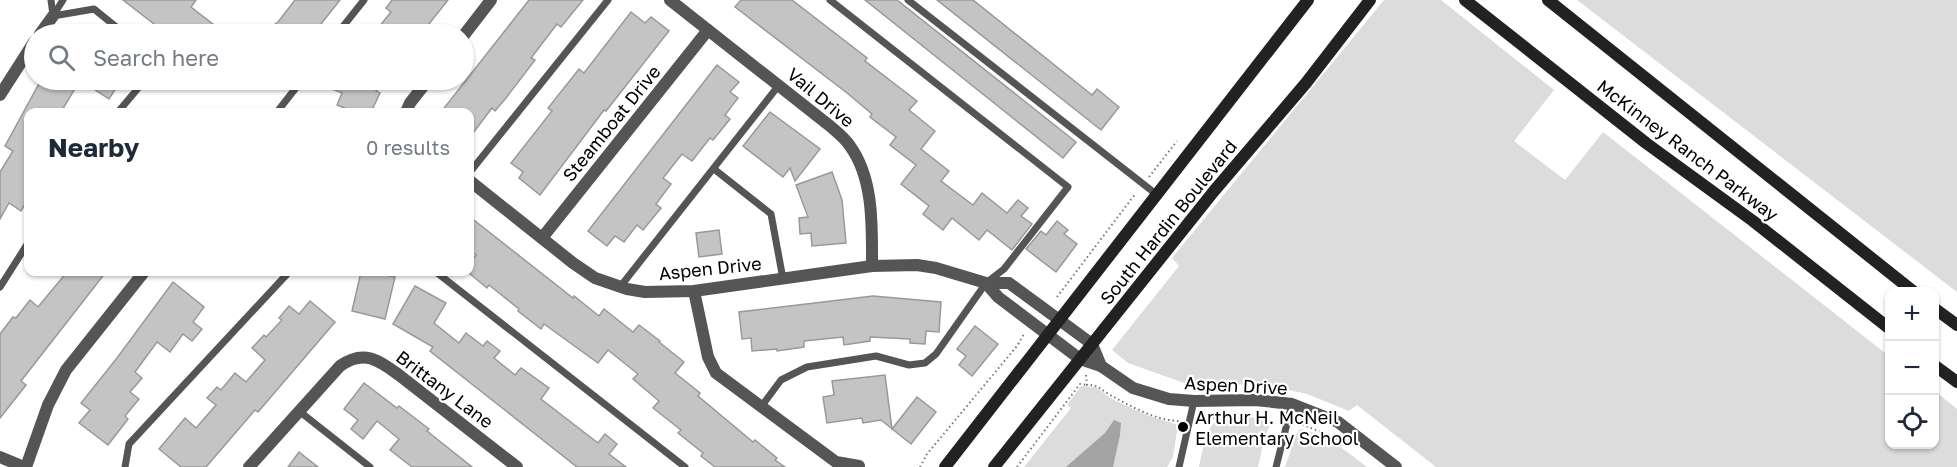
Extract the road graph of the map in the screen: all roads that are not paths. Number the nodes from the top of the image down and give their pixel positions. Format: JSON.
{"nodes":[{"id":1,"x":51,"y":0,"type":"edge"},
{"id":2,"x":63,"y":0,"type":"edge"},
{"id":3,"x":364,"y":0,"type":"edge"},
{"id":4,"x":491,"y":0,"type":"edge"},
{"id":5,"x":608,"y":0,"type":"edge"},
{"id":6,"x":670,"y":0,"type":"edge"},
{"id":7,"x":830,"y":0,"type":"edge"},
{"id":8,"x":908,"y":0,"type":"edge"},
{"id":9,"x":1308,"y":0,"type":"edge"},
{"id":10,"x":1370,"y":0,"type":"edge"},
{"id":11,"x":1465,"y":0,"type":"edge"},
{"id":12,"x":1548,"y":0,"type":"edge"},
{"id":13,"x":53,"y":16,"type":"junction"},
{"id":14,"x":47,"y":24,"type":"edge"},
{"id":15,"x":112,"y":24,"type":"edge"},
{"id":16,"x":345,"y":24,"type":"edge"},
{"id":17,"x":472,"y":24,"type":"edge"},
{"id":18,"x":708,"y":30,"type":"junction"},
{"id":19,"x":24,"y":58,"type":"edge"},
{"id":20,"x":779,"y":85,"type":"junction"},
{"id":21,"x":137,"y":90,"type":"edge"},
{"id":22,"x":294,"y":90,"type":"edge"},
{"id":23,"x":421,"y":90,"type":"edge"},
{"id":24,"x":0,"y":95,"type":"edge"},
{"id":25,"x":121,"y":108,"type":"edge"},
{"id":26,"x":280,"y":108,"type":"edge"},
{"id":27,"x":408,"y":108,"type":"edge"},
{"id":28,"x":474,"y":167,"type":"edge"},
{"id":29,"x":714,"y":169,"type":"junction"},
{"id":30,"x":474,"y":184,"type":"edge"},
{"id":31,"x":1156,"y":194,"type":"junction"},
{"id":32,"x":542,"y":238,"type":"junction"},
{"id":33,"x":24,"y":249,"type":"edge"},
{"id":34,"x":872,"y":266,"type":"junction"},
{"id":35,"x":141,"y":276,"type":"edge"},
{"id":36,"x":285,"y":276,"type":"edge"},
{"id":37,"x":441,"y":276,"type":"edge"},
{"id":38,"x":783,"y":279,"type":"junction"},
{"id":39,"x":986,"y":283,"type":"junction"},
{"id":40,"x":0,"y":287,"type":"edge"},
{"id":41,"x":620,"y":287,"type":"junction"},
{"id":42,"x":1909,"y":287,"type":"edge"},
{"id":43,"x":694,"y":291,"type":"junction"},
{"id":44,"x":1939,"y":311,"type":"edge"},
{"id":45,"x":1059,"y":318,"type":"junction"},
{"id":46,"x":1885,"y":325,"type":"edge"},
{"id":47,"x":1957,"y":325,"type":"edge"},
{"id":48,"x":1047,"y":334,"type":"junction"},
{"id":49,"x":1092,"y":344,"type":"junction"},
{"id":50,"x":1080,"y":359,"type":"junction"},
{"id":51,"x":1101,"y":366,"type":"junction"},
{"id":52,"x":1939,"y":367,"type":"edge"},
{"id":53,"x":1957,"y":382,"type":"edge"},
{"id":54,"x":1194,"y":401,"type":"junction"},
{"id":55,"x":1292,"y":404,"type":"junction"},
{"id":56,"x":760,"y":407,"type":"junction"},
{"id":57,"x":299,"y":411,"type":"junction"},
{"id":58,"x":0,"y":456,"type":"edge"},
{"id":59,"x":833,"y":464,"type":"edge"},
{"id":60,"x":859,"y":466,"type":"edge"},
{"id":61,"x":25,"y":467,"type":"edge"},
{"id":62,"x":125,"y":467,"type":"edge"},
{"id":63,"x":249,"y":467,"type":"edge"},
{"id":64,"x":370,"y":467,"type":"edge"},
{"id":65,"x":517,"y":467,"type":"edge"},
{"id":66,"x":685,"y":467,"type":"edge"},
{"id":67,"x":945,"y":467,"type":"edge"},
{"id":68,"x":994,"y":467,"type":"edge"},
{"id":69,"x":1179,"y":467,"type":"edge"},
{"id":70,"x":1276,"y":467,"type":"edge"},
{"id":71,"x":1396,"y":467,"type":"edge"}],
"edges":[{"from":1,"to":13,"type":"lane"},
{"from":2,"to":13,"type":"lane"},
{"from":3,"to":16,"type":"lane"},
{"from":4,"to":17,"type":"street"},
{"from":5,"to":28,"type":"lane"},
{"from":6,"to":18,"type":"street","name":"Vail Drive"},
{"from":7,"to":39,"type":"lane"},
{"from":8,"to":31,"type":"lane"},
{"from":9,"to":31,"type":"main road","name":"South Hardin Boulevard"},
{"from":10,"to":49,"type":"main road","name":"South Hardin Boulevard"},
{"from":11,"to":46,"type":"main road","name":"McKinney Ranch Parkway"},
{"from":12,"to":42,"type":"main road","name":"McKinney Ranch Parkway"},
{"from":13,"to":14,"type":"street"},
{"from":13,"to":15,"type":"lane"},
{"from":18,"to":20,"type":"street","name":"Vail Drive"},
{"from":18,"to":32,"type":"street","name":"Steamboat Drive"},
{"from":19,"to":24,"type":"street"},
{"from":20,"to":29,"type":"lane"},
{"from":20,"to":34,"type":"street","name":"Vail Drive"},
{"from":21,"to":25,"type":"lane"},
{"from":22,"to":26,"type":"lane"},
{"from":23,"to":27,"type":"street"},
{"from":29,"to":38,"type":"lane"},
{"from":29,"to":41,"type":"lane"},
{"from":30,"to":32,"type":"street","name":"Aspen Drive"},
{"from":31,"to":45,"type":"main road","name":"South Hardin Boulevard"},
{"from":32,"to":41,"type":"street","name":"Aspen Drive"},
{"from":33,"to":40,"type":"lane"},
{"from":34,"to":38,"type":"street","name":"Aspen Drive"},
{"from":34,"to":39,"type":"street","name":"Aspen Drive"},
{"from":35,"to":61,"type":"street"},
{"from":36,"to":62,"type":"lane"},
{"from":37,"to":66,"type":"lane"},
{"from":38,"to":43,"type":"street","name":"Aspen Drive"},
{"from":39,"to":45,"type":"street","name":"Aspen Drive"},
{"from":39,"to":48,"type":"street","name":"Aspen Drive"},
{"from":39,"to":56,"type":"lane"},
{"from":41,"to":43,"type":"street","name":"Aspen Drive"},
{"from":43,"to":56,"type":"street"},
{"from":44,"to":47,"type":"main road"},
{"from":45,"to":48,"type":"main road","name":"South Hardin Boulevard"},
{"from":45,"to":49,"type":"street","name":"Aspen Drive"},
{"from":48,"to":50,"type":"street","name":"Aspen Drive"},
{"from":48,"to":67,"type":"main road","name":"South Hardin Boulevard"},
{"from":49,"to":50,"type":"main road","name":"South Hardin Boulevard"},
{"from":49,"to":51,"type":"street","name":"Aspen Drive"},
{"from":50,"to":51,"type":"street","name":"Aspen Drive"},
{"from":50,"to":68,"type":"main road","name":"South Hardin Boulevard"},
{"from":51,"to":54,"type":"street","name":"Aspen Drive"},
{"from":52,"to":53,"type":"main road"},
{"from":54,"to":55,"type":"street","name":"Aspen Drive"},
{"from":54,"to":69,"type":"lane"},
{"from":55,"to":70,"type":"lane"},
{"from":55,"to":71,"type":"street","name":"Aspen Drive"},
{"from":56,"to":59,"type":"street"},
{"from":57,"to":63,"type":"street","name":"Brittany Lane"},
{"from":57,"to":64,"type":"lane"},
{"from":57,"to":65,"type":"street","name":"Brittany Lane"},
{"from":58,"to":61,"type":"street"},
{"from":59,"to":60,"type":"street"}]}
